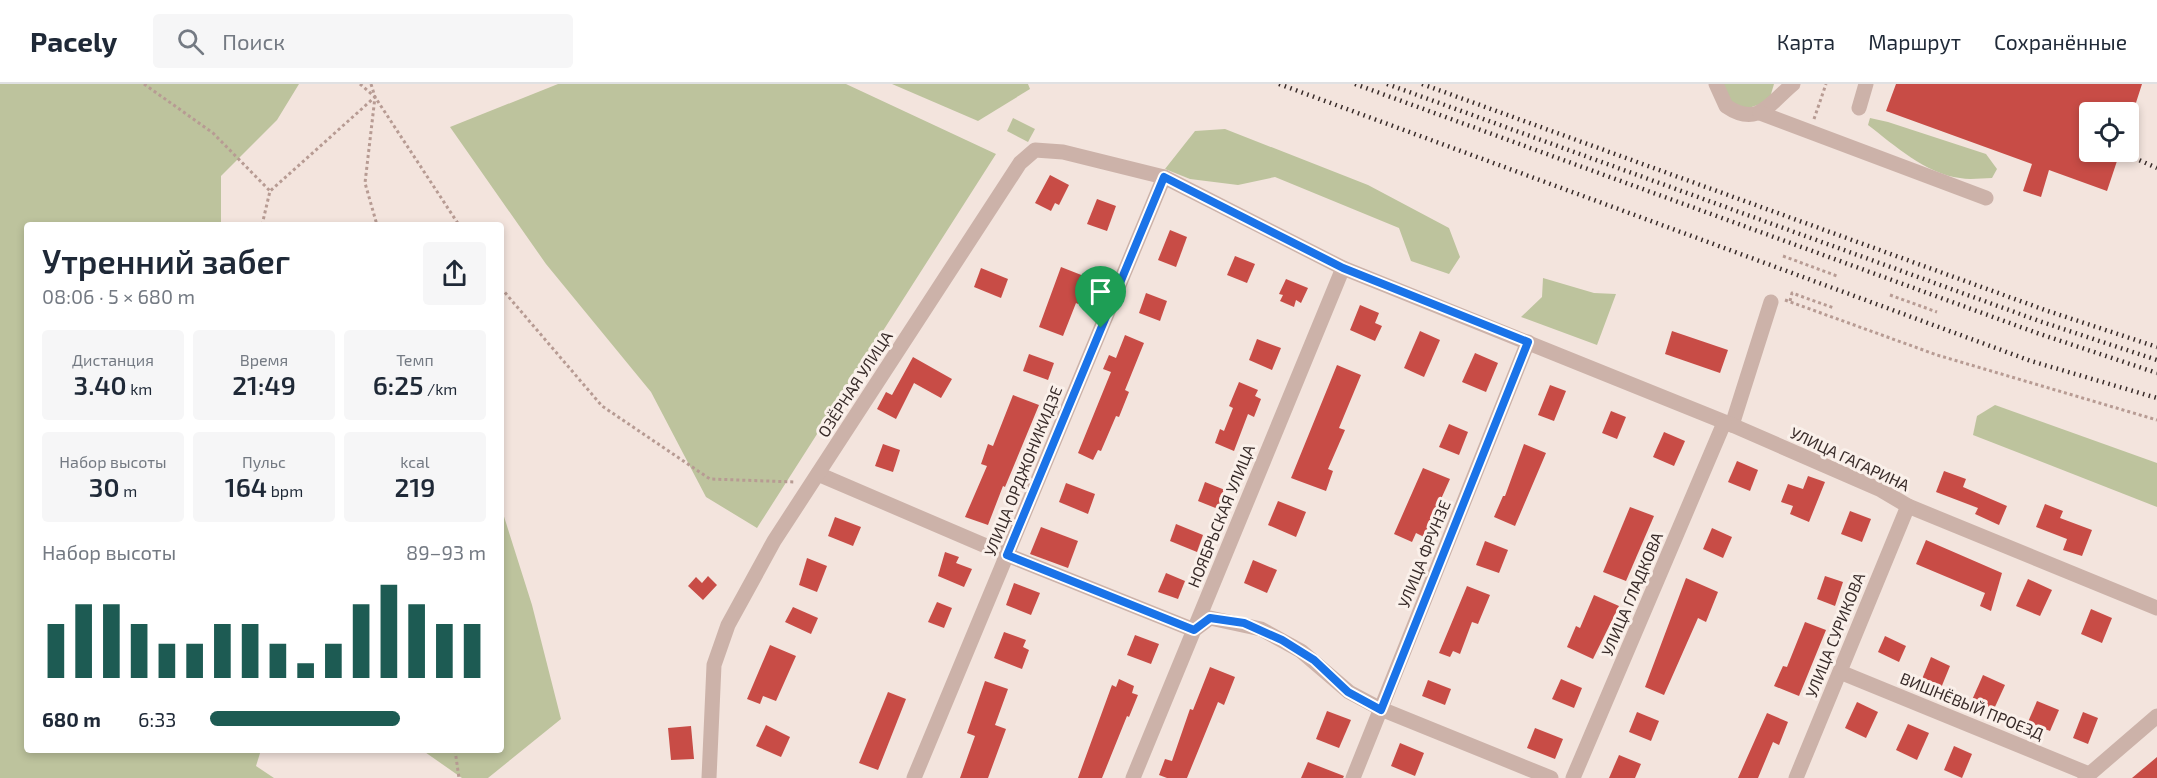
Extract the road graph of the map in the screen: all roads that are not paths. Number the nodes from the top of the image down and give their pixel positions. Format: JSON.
{"nodes":[{"id":1,"x":1716,"y":84,"type":"edge"},
{"id":2,"x":1792,"y":84,"type":"edge"},
{"id":3,"x":1866,"y":84,"type":"edge"},
{"id":4,"x":1781,"y":90,"type":"edge"},
{"id":5,"x":1859,"y":108,"type":"dead end"},
{"id":6,"x":1760,"y":113,"type":"junction"},
{"id":7,"x":1164,"y":177,"type":"junction"},
{"id":8,"x":1986,"y":198,"type":"dead end"},
{"id":9,"x":1343,"y":268,"type":"junction"},
{"id":10,"x":1776,"y":300,"type":"road end"},
{"id":11,"x":1528,"y":342,"type":"junction"},
{"id":12,"x":1728,"y":424,"type":"junction"},
{"id":13,"x":815,"y":481,"type":"junction"},
{"id":14,"x":1908,"y":506,"type":"junction"},
{"id":15,"x":1007,"y":555,"type":"junction"},
{"id":16,"x":2157,"y":608,"type":"edge"},
{"id":17,"x":1194,"y":630,"type":"junction"},
{"id":18,"x":1840,"y":672,"type":"junction"},
{"id":19,"x":1381,"y":710,"type":"junction"},
{"id":20,"x":2157,"y":716,"type":"edge"},
{"id":21,"x":2087,"y":776,"type":"edge"},
{"id":22,"x":709,"y":778,"type":"edge"},
{"id":23,"x":914,"y":778,"type":"edge"},
{"id":24,"x":1133,"y":778,"type":"edge"},
{"id":25,"x":1353,"y":778,"type":"edge"},
{"id":26,"x":1551,"y":778,"type":"edge"},
{"id":27,"x":1573,"y":778,"type":"edge"},
{"id":28,"x":1796,"y":778,"type":"edge"}],
"edges":[{"from":1,"to":6,"type":"street"},
{"from":2,"to":4,"type":"street"},
{"from":3,"to":5,"type":"street"},
{"from":4,"to":6,"type":"street"},
{"from":6,"to":8,"type":"street"},
{"from":7,"to":9,"type":"street","name":"УЛИЦА ГАГАРИНА"},
{"from":7,"to":13,"type":"street","name":"ОЗЁРНАЯ УЛИЦА"},
{"from":7,"to":15,"type":"street","name":"УЛИЦА ОРДЖОНИКИДЗЕ"},
{"from":9,"to":11,"type":"street","name":"УЛИЦА ГАГАРИНА"},
{"from":9,"to":17,"type":"street","name":"НОЯБРЬСКАЯ УЛИЦА"},
{"from":10,"to":12,"type":"street","name":"УЛИЦА ГЛАДКОВА"},
{"from":11,"to":12,"type":"street","name":"УЛИЦА ГАГАРИНА"},
{"from":11,"to":19,"type":"street","name":"УЛИЦА ФРУНЗЕ"},
{"from":12,"to":14,"type":"street","name":"УЛИЦА ГАГАРИНА"},
{"from":12,"to":27,"type":"street","name":"УЛИЦА ГЛАДКОВА"},
{"from":13,"to":15,"type":"street"},
{"from":13,"to":22,"type":"street","name":"ОЗЁРНАЯ УЛИЦА"},
{"from":14,"to":16,"type":"street","name":"УЛИЦА ГАГАРИНА"},
{"from":14,"to":18,"type":"street","name":"УЛИЦА СУРИКОВА"},
{"from":15,"to":17,"type":"street"},
{"from":15,"to":23,"type":"street","name":"УЛИЦА ОРДЖОНИКИДЗЕ"},
{"from":17,"to":19,"type":"street"},
{"from":17,"to":24,"type":"street","name":"НОЯБРЬСКАЯ УЛИЦА"},
{"from":18,"to":21,"type":"street","name":"ВИШНЁВЫЙ ПРОЕЗД"},
{"from":18,"to":28,"type":"street","name":"УЛИЦА СУРИКОВА"},
{"from":19,"to":25,"type":"street","name":"УЛИЦА ФРУНЗЕ"},
{"from":19,"to":26,"type":"street"},
{"from":20,"to":21,"type":"street"}]}
